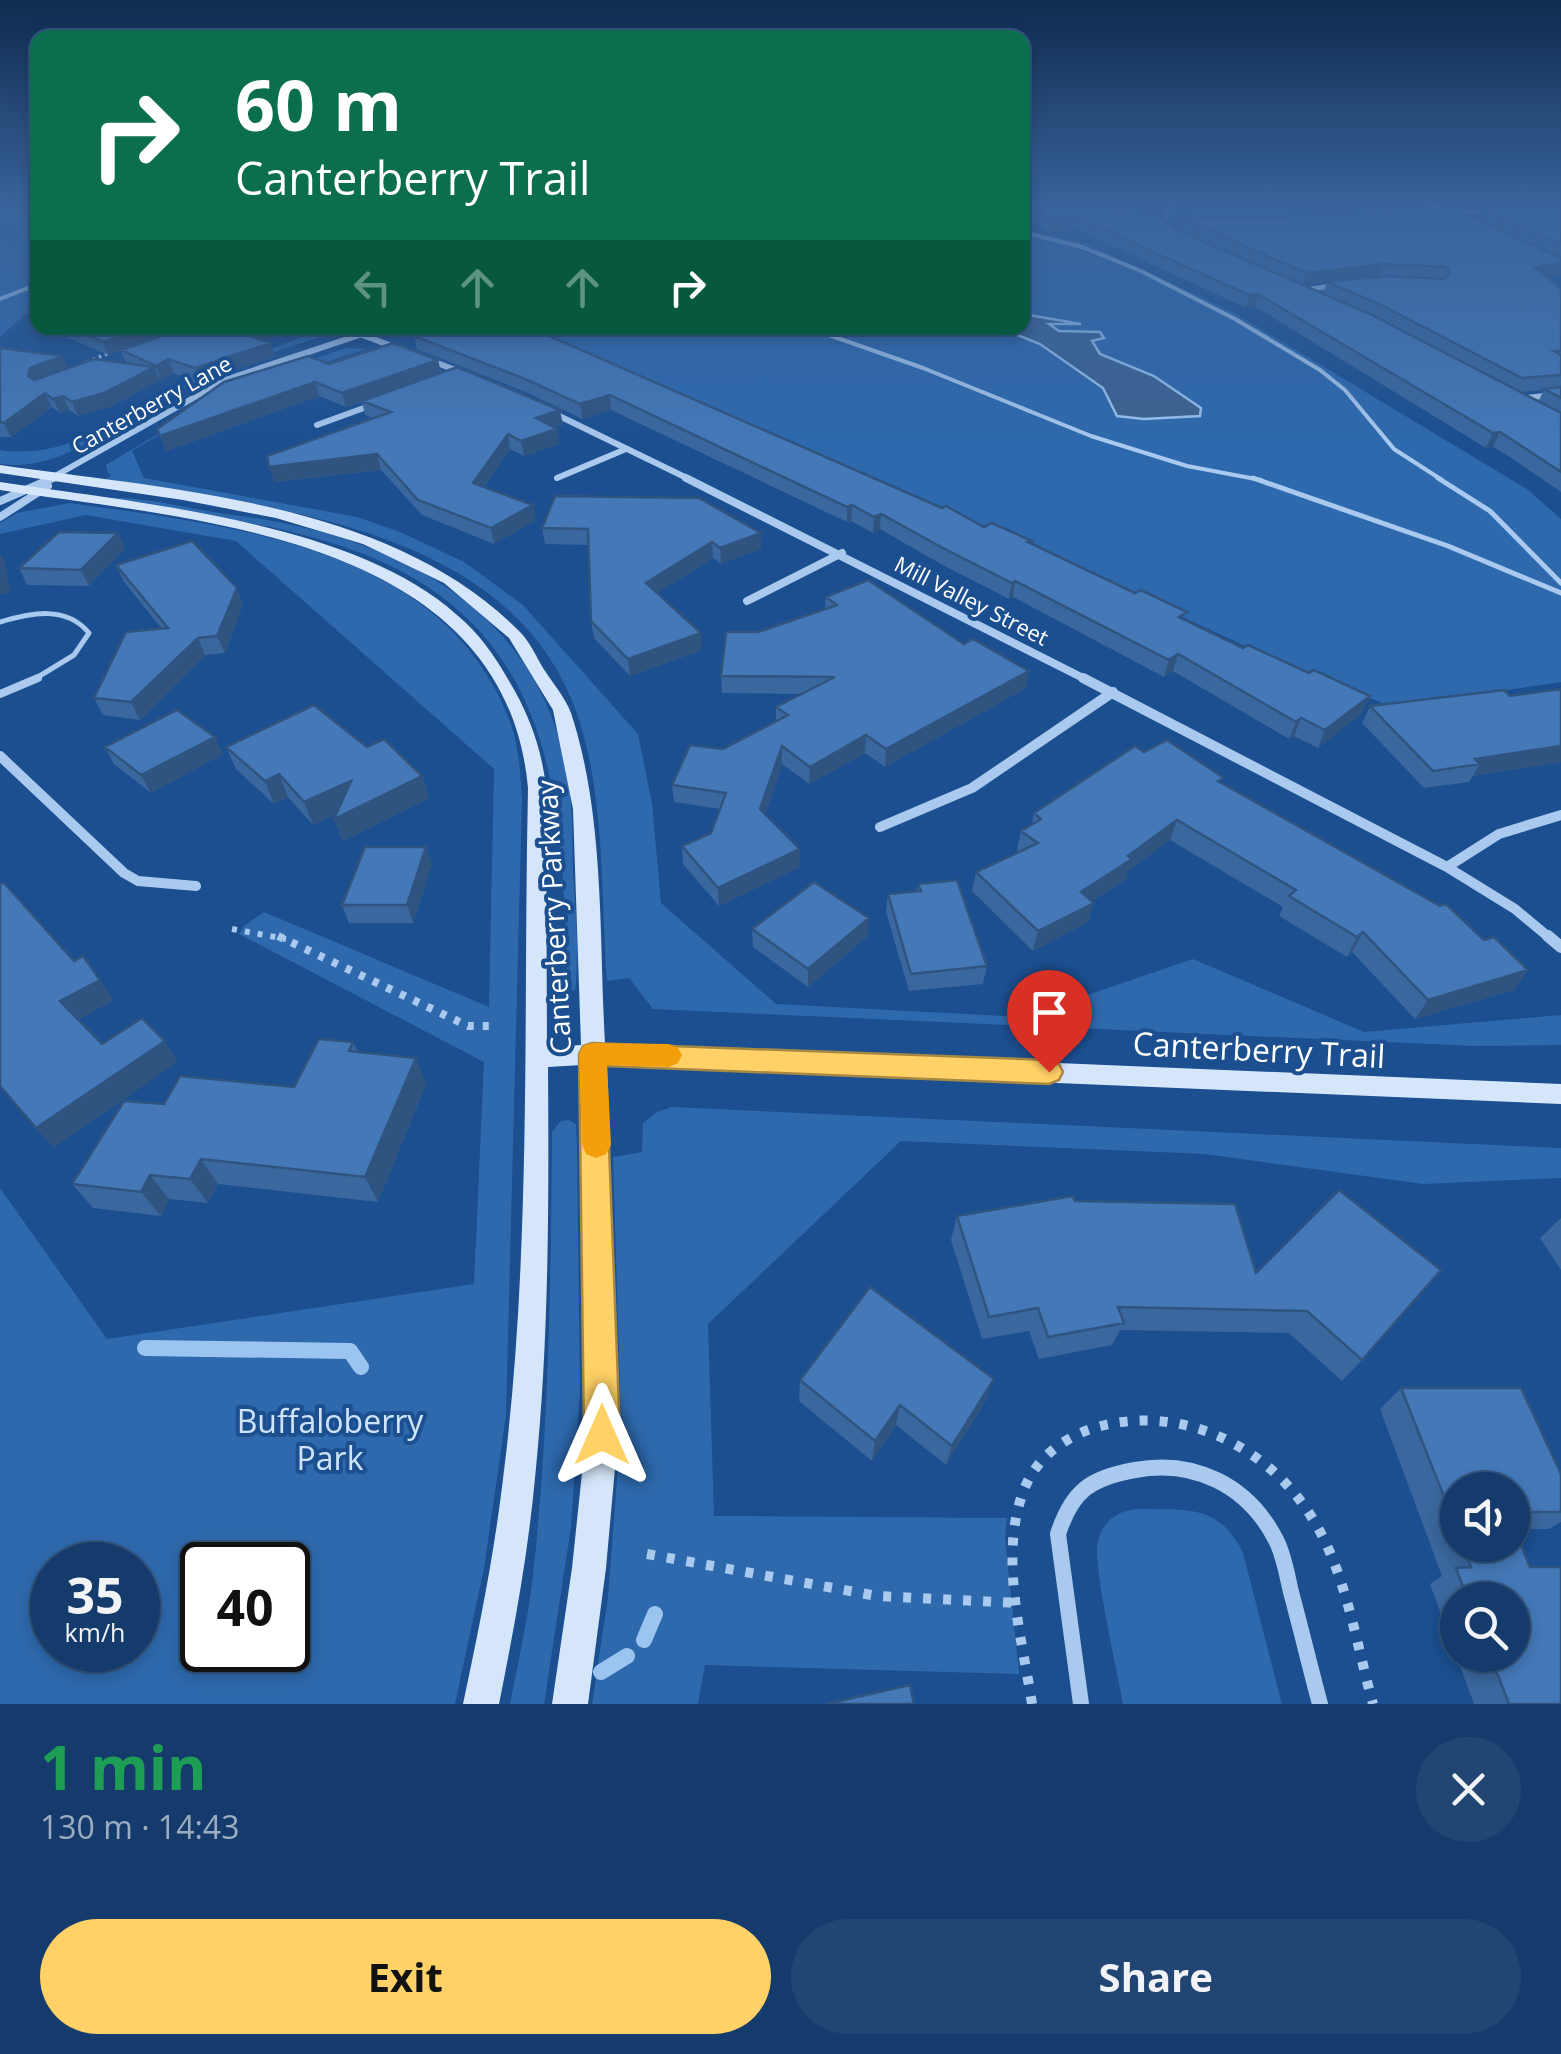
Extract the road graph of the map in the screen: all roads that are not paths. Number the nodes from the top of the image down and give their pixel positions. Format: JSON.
{"nodes":[{"id":1,"x":1165,"y":284,"type":"edge"},
{"id":2,"x":1289,"y":284,"type":"edge"},
{"id":3,"x":1349,"y":284,"type":"edge"},
{"id":4,"x":30,"y":287,"type":"edge"},
{"id":5,"x":1304,"y":290,"type":"junction"},
{"id":6,"x":1318,"y":297,"type":"edge"},
{"id":7,"x":0,"y":299,"type":"edge"},
{"id":8,"x":357,"y":335,"type":"edge"},
{"id":9,"x":363,"y":335,"type":"edge"},
{"id":10,"x":825,"y":335,"type":"edge"},
{"id":11,"x":447,"y":378,"type":"edge"},
{"id":12,"x":1504,"y":394,"type":"edge"},
{"id":13,"x":1561,"y":394,"type":"edge"},
{"id":14,"x":1516,"y":400,"type":"junction"},
{"id":15,"x":372,"y":405,"type":"edge"},
{"id":16,"x":540,"y":406,"type":"edge"},
{"id":17,"x":1531,"y":408,"type":"edge"},
{"id":18,"x":317,"y":425,"type":"dead end"},
{"id":19,"x":626,"y":450,"type":"junction"},
{"id":20,"x":0,"y":469,"type":"edge"},
{"id":21,"x":557,"y":478,"type":"dead end"},
{"id":22,"x":49,"y":485,"type":"junction"},
{"id":23,"x":0,"y":486,"type":"edge"},
{"id":24,"x":21,"y":490,"type":"junction"},
{"id":25,"x":0,"y":501,"type":"edge"},
{"id":26,"x":0,"y":517,"type":"edge"},
{"id":27,"x":842,"y":552,"type":"junction"},
{"id":28,"x":1561,"y":583,"type":"edge"},
{"id":29,"x":1561,"y":594,"type":"edge"},
{"id":30,"x":747,"y":601,"type":"dead end"},
{"id":31,"x":0,"y":622,"type":"edge"},
{"id":32,"x":1113,"y":692,"type":"junction"},
{"id":33,"x":0,"y":694,"type":"edge"},
{"id":34,"x":0,"y":756,"type":"edge"},
{"id":35,"x":1561,"y":815,"type":"edge"},
{"id":36,"x":880,"y":827,"type":"dead end"},
{"id":37,"x":1447,"y":868,"type":"junction"},
{"id":38,"x":196,"y":886,"type":"dead end"},
{"id":39,"x":1561,"y":947,"type":"edge"},
{"id":40,"x":592,"y":1054,"type":"junction"},
{"id":41,"x":535,"y":1058,"type":"junction"},
{"id":42,"x":1561,"y":1094,"type":"edge"},
{"id":43,"x":482,"y":1704,"type":"edge"},
{"id":44,"x":570,"y":1704,"type":"edge"},
{"id":45,"x":1082,"y":1704,"type":"edge"},
{"id":46,"x":1320,"y":1704,"type":"edge"}],
"edges":[{"from":1,"to":28,"type":"lane"},
{"from":2,"to":5,"type":"street"},
{"from":3,"to":5,"type":"street"},
{"from":4,"to":7,"type":"lane"},
{"from":5,"to":6,"type":"street"},
{"from":8,"to":22,"type":"street","name":"Canterberry Lane"},
{"from":9,"to":11,"type":"street"},
{"from":10,"to":29,"type":"lane"},
{"from":12,"to":14,"type":"street"},
{"from":13,"to":14,"type":"street"},
{"from":14,"to":17,"type":"street"},
{"from":15,"to":18,"type":"street"},
{"from":16,"to":19,"type":"street","name":"Mill Valley Street"},
{"from":19,"to":21,"type":"street"},
{"from":19,"to":27,"type":"street","name":"Mill Valley Street"},
{"from":20,"to":22,"type":"street","name":"Canterberry Parkway"},
{"from":22,"to":24,"type":"street","name":"Canterberry Parkway"},
{"from":22,"to":26,"type":"street","name":"Canterberry Lane"},
{"from":22,"to":40,"type":"street","name":"Canterberry Parkway"},
{"from":22,"to":41,"type":"street","name":"Canterberry Parkway"},
{"from":23,"to":24,"type":"street","name":"Canterberry Parkway"},
{"from":24,"to":25,"type":"street"},
{"from":27,"to":30,"type":"street"},
{"from":27,"to":32,"type":"street","name":"Mill Valley Street"},
{"from":31,"to":33,"type":"lane"},
{"from":32,"to":36,"type":"street"},
{"from":32,"to":37,"type":"street","name":"Mill Valley Street"},
{"from":34,"to":38,"type":"street"},
{"from":35,"to":37,"type":"street"},
{"from":37,"to":39,"type":"street","name":"Mill Valley Street"},
{"from":40,"to":41,"type":"street","name":"Canterberry Trail"},
{"from":40,"to":42,"type":"street","name":"Canterberry Trail"},
{"from":40,"to":44,"type":"street","name":"Canterberry Parkway"},
{"from":41,"to":43,"type":"street","name":"Canterberry Parkway"},
{"from":45,"to":46,"type":"street"}]}
